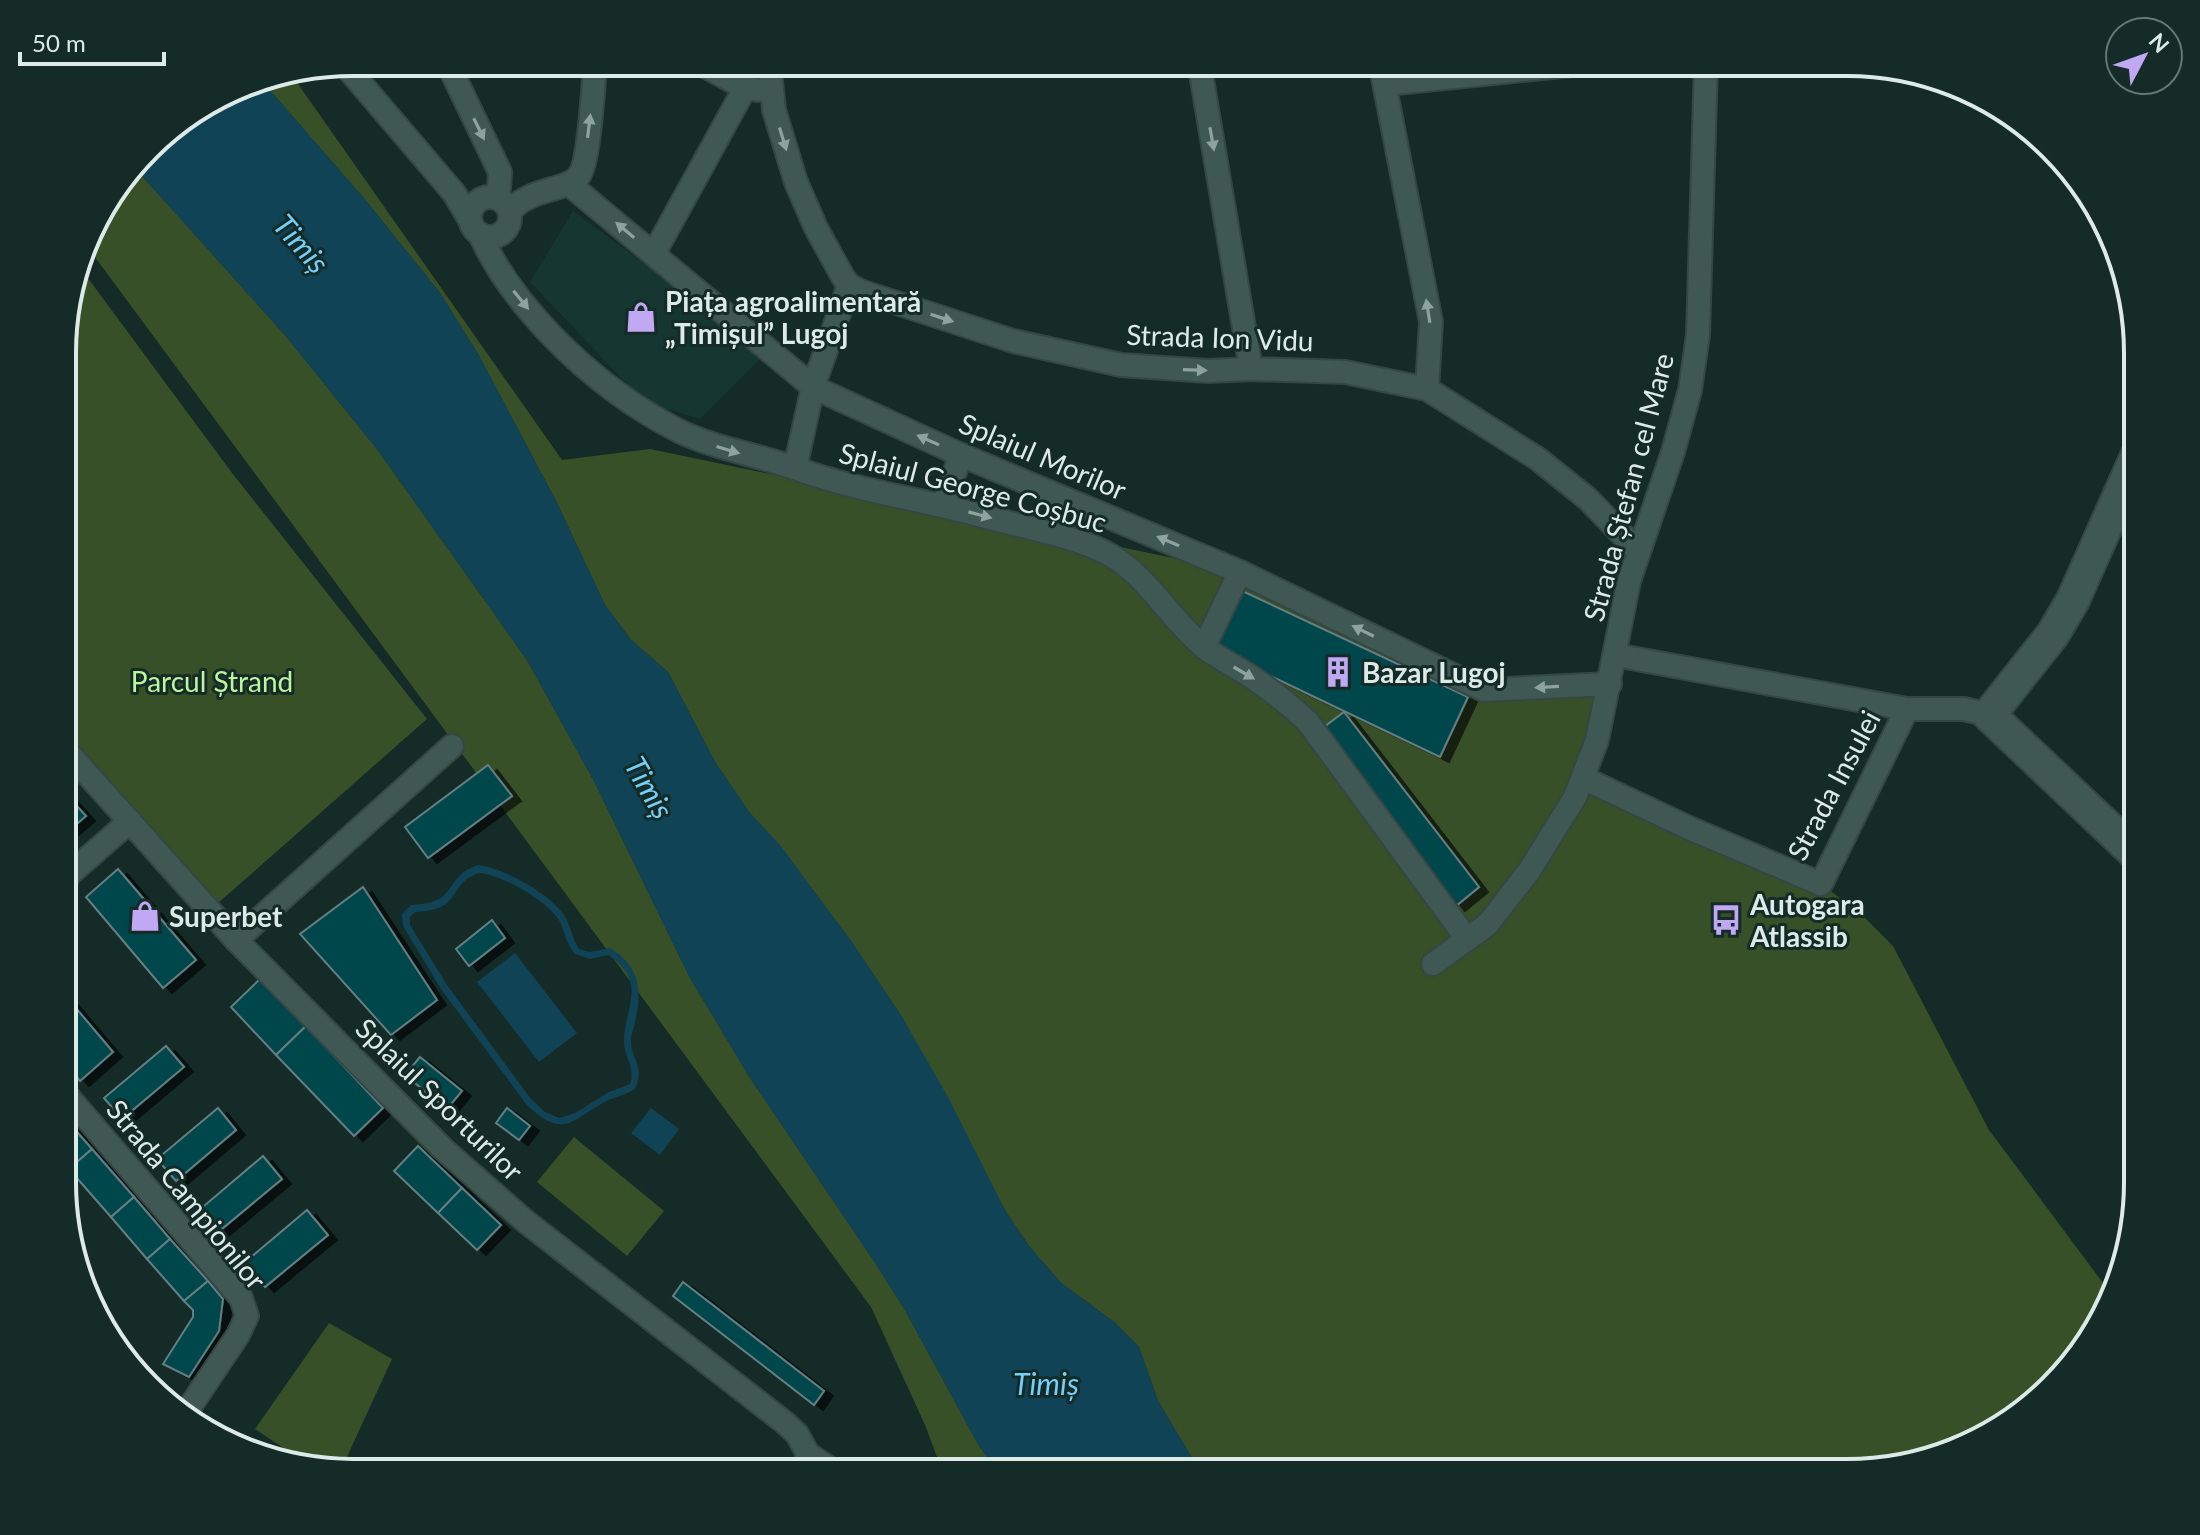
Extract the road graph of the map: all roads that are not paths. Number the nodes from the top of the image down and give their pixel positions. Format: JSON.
{"nodes":[{"id":1,"x":354,"y":76,"type":"edge"},
{"id":2,"x":454,"y":76,"type":"edge"},
{"id":3,"x":593,"y":76,"type":"edge"},
{"id":4,"x":724,"y":76,"type":"edge"},
{"id":5,"x":770,"y":76,"type":"edge"},
{"id":6,"x":1201,"y":77,"type":"edge"},
{"id":7,"x":1384,"y":77,"type":"edge"},
{"id":8,"x":1706,"y":77,"type":"edge"},
{"id":9,"x":745,"y":88,"type":"junction"},
{"id":10,"x":771,"y":91,"type":"junction"},
{"id":11,"x":569,"y":184,"type":"junction"},
{"id":12,"x":486,"y":212,"type":"junction"},
{"id":13,"x":657,"y":248,"type":"dead end"},
{"id":14,"x":849,"y":285,"type":"junction"},
{"id":15,"x":1251,"y":369,"type":"junction"},
{"id":16,"x":813,"y":387,"type":"junction"},
{"id":17,"x":1427,"y":389,"type":"junction"},
{"id":18,"x":961,"y":455,"type":"junction"},
{"id":19,"x":795,"y":468,"type":"junction"},
{"id":20,"x":2123,"y":488,"type":"edge"},
{"id":21,"x":943,"y":505,"type":"junction"},
{"id":22,"x":1125,"y":523,"type":"junction"},
{"id":23,"x":1638,"y":551,"type":"junction"},
{"id":24,"x":1110,"y":555,"type":"junction"},
{"id":25,"x":1240,"y":572,"type":"junction"},
{"id":26,"x":1204,"y":647,"type":"junction"},
{"id":27,"x":1615,"y":655,"type":"junction"},
{"id":28,"x":1610,"y":684,"type":"junction"},
{"id":29,"x":1907,"y":709,"type":"junction"},
{"id":30,"x":1989,"y":715,"type":"junction"},
{"id":31,"x":452,"y":746,"type":"dead end"},
{"id":32,"x":76,"y":762,"type":"edge"},
{"id":33,"x":1583,"y":778,"type":"junction"},
{"id":34,"x":130,"y":821,"type":"junction"},
{"id":35,"x":2123,"y":842,"type":"edge"},
{"id":36,"x":77,"y":868,"type":"edge"},
{"id":37,"x":1467,"y":939,"type":"junction"},
{"id":38,"x":236,"y":940,"type":"junction"},
{"id":39,"x":1433,"y":964,"type":"dead end"},
{"id":40,"x":77,"y":1107,"type":"edge"},
{"id":41,"x":190,"y":1406,"type":"edge"},
{"id":42,"x":801,"y":1458,"type":"edge"}],
"edges":[{"from":1,"to":12,"type":"street"},
{"from":2,"to":12,"type":"street","one_way":true},
{"from":11,"to":3,"type":"street","one_way":true},
{"from":4,"to":9,"type":"street"},
{"from":5,"to":10,"type":"street"},
{"from":6,"to":15,"type":"street","one_way":true},
{"from":17,"to":7,"type":"street","one_way":true},
{"from":8,"to":23,"type":"street","name":"Strada Ștefan cel Mare"},
{"from":9,"to":10,"type":"street"},
{"from":9,"to":13,"type":"street"},
{"from":10,"to":14,"type":"street","one_way":true},
{"from":11,"to":12,"type":"street"},
{"from":16,"to":11,"type":"street","name":"Splaiul Morilor","one_way":true},
{"from":12,"to":19,"type":"street","name":"Splaiul George Coșbuc","one_way":true},
{"from":14,"to":15,"type":"street","name":"Strada Ion Vidu","one_way":true},
{"from":14,"to":16,"type":"street"},
{"from":15,"to":17,"type":"street","name":"Strada Ion Vidu"},
{"from":18,"to":16,"type":"street","name":"Splaiul Morilor","one_way":true},
{"from":16,"to":19,"type":"street"},
{"from":17,"to":23,"type":"street","name":"Strada Ion Vidu"},
{"from":18,"to":21,"type":"street"},
{"from":18,"to":22,"type":"street","name":"Splaiul Morilor"},
{"from":19,"to":21,"type":"street","name":"Splaiul George Coșbuc"},
{"from":20,"to":30,"type":"main road"},
{"from":21,"to":24,"type":"street","name":"Splaiul George Coșbuc","one_way":true},
{"from":22,"to":24,"type":"street"},
{"from":25,"to":22,"type":"street","name":"Splaiul Morilor","one_way":true},
{"from":23,"to":27,"type":"street","name":"Strada Ștefan cel Mare"},
{"from":24,"to":26,"type":"street","name":"Splaiul George Coșbuc"},
{"from":25,"to":26,"type":"street"},
{"from":28,"to":25,"type":"street","name":"Splaiul Morilor","one_way":true},
{"from":26,"to":37,"type":"street","name":"Splaiul George Coșbuc","one_way":true},
{"from":27,"to":28,"type":"street","name":"Strada Ștefan cel Mare"},
{"from":27,"to":29,"type":"street","name":"Strada Insulei"},
{"from":28,"to":33,"type":"street","name":"Strada Ștefan cel Mare"},
{"from":29,"to":30,"type":"street"},
{"from":29,"to":33,"type":"street","name":"Strada Insulei"},
{"from":30,"to":35,"type":"main road"},
{"from":31,"to":38,"type":"street"},
{"from":32,"to":34,"type":"street","name":"Splaiul Sporturilor"},
{"from":33,"to":37,"type":"street","name":"Strada Ștefan cel Mare"},
{"from":34,"to":36,"type":"street"},
{"from":34,"to":38,"type":"street","name":"Splaiul Sporturilor"},
{"from":37,"to":39,"type":"street","name":"Strada Ștefan cel Mare"},
{"from":38,"to":42,"type":"street","name":"Splaiul Sporturilor"},
{"from":40,"to":41,"type":"street","name":"Strada Campionilor"}]}
